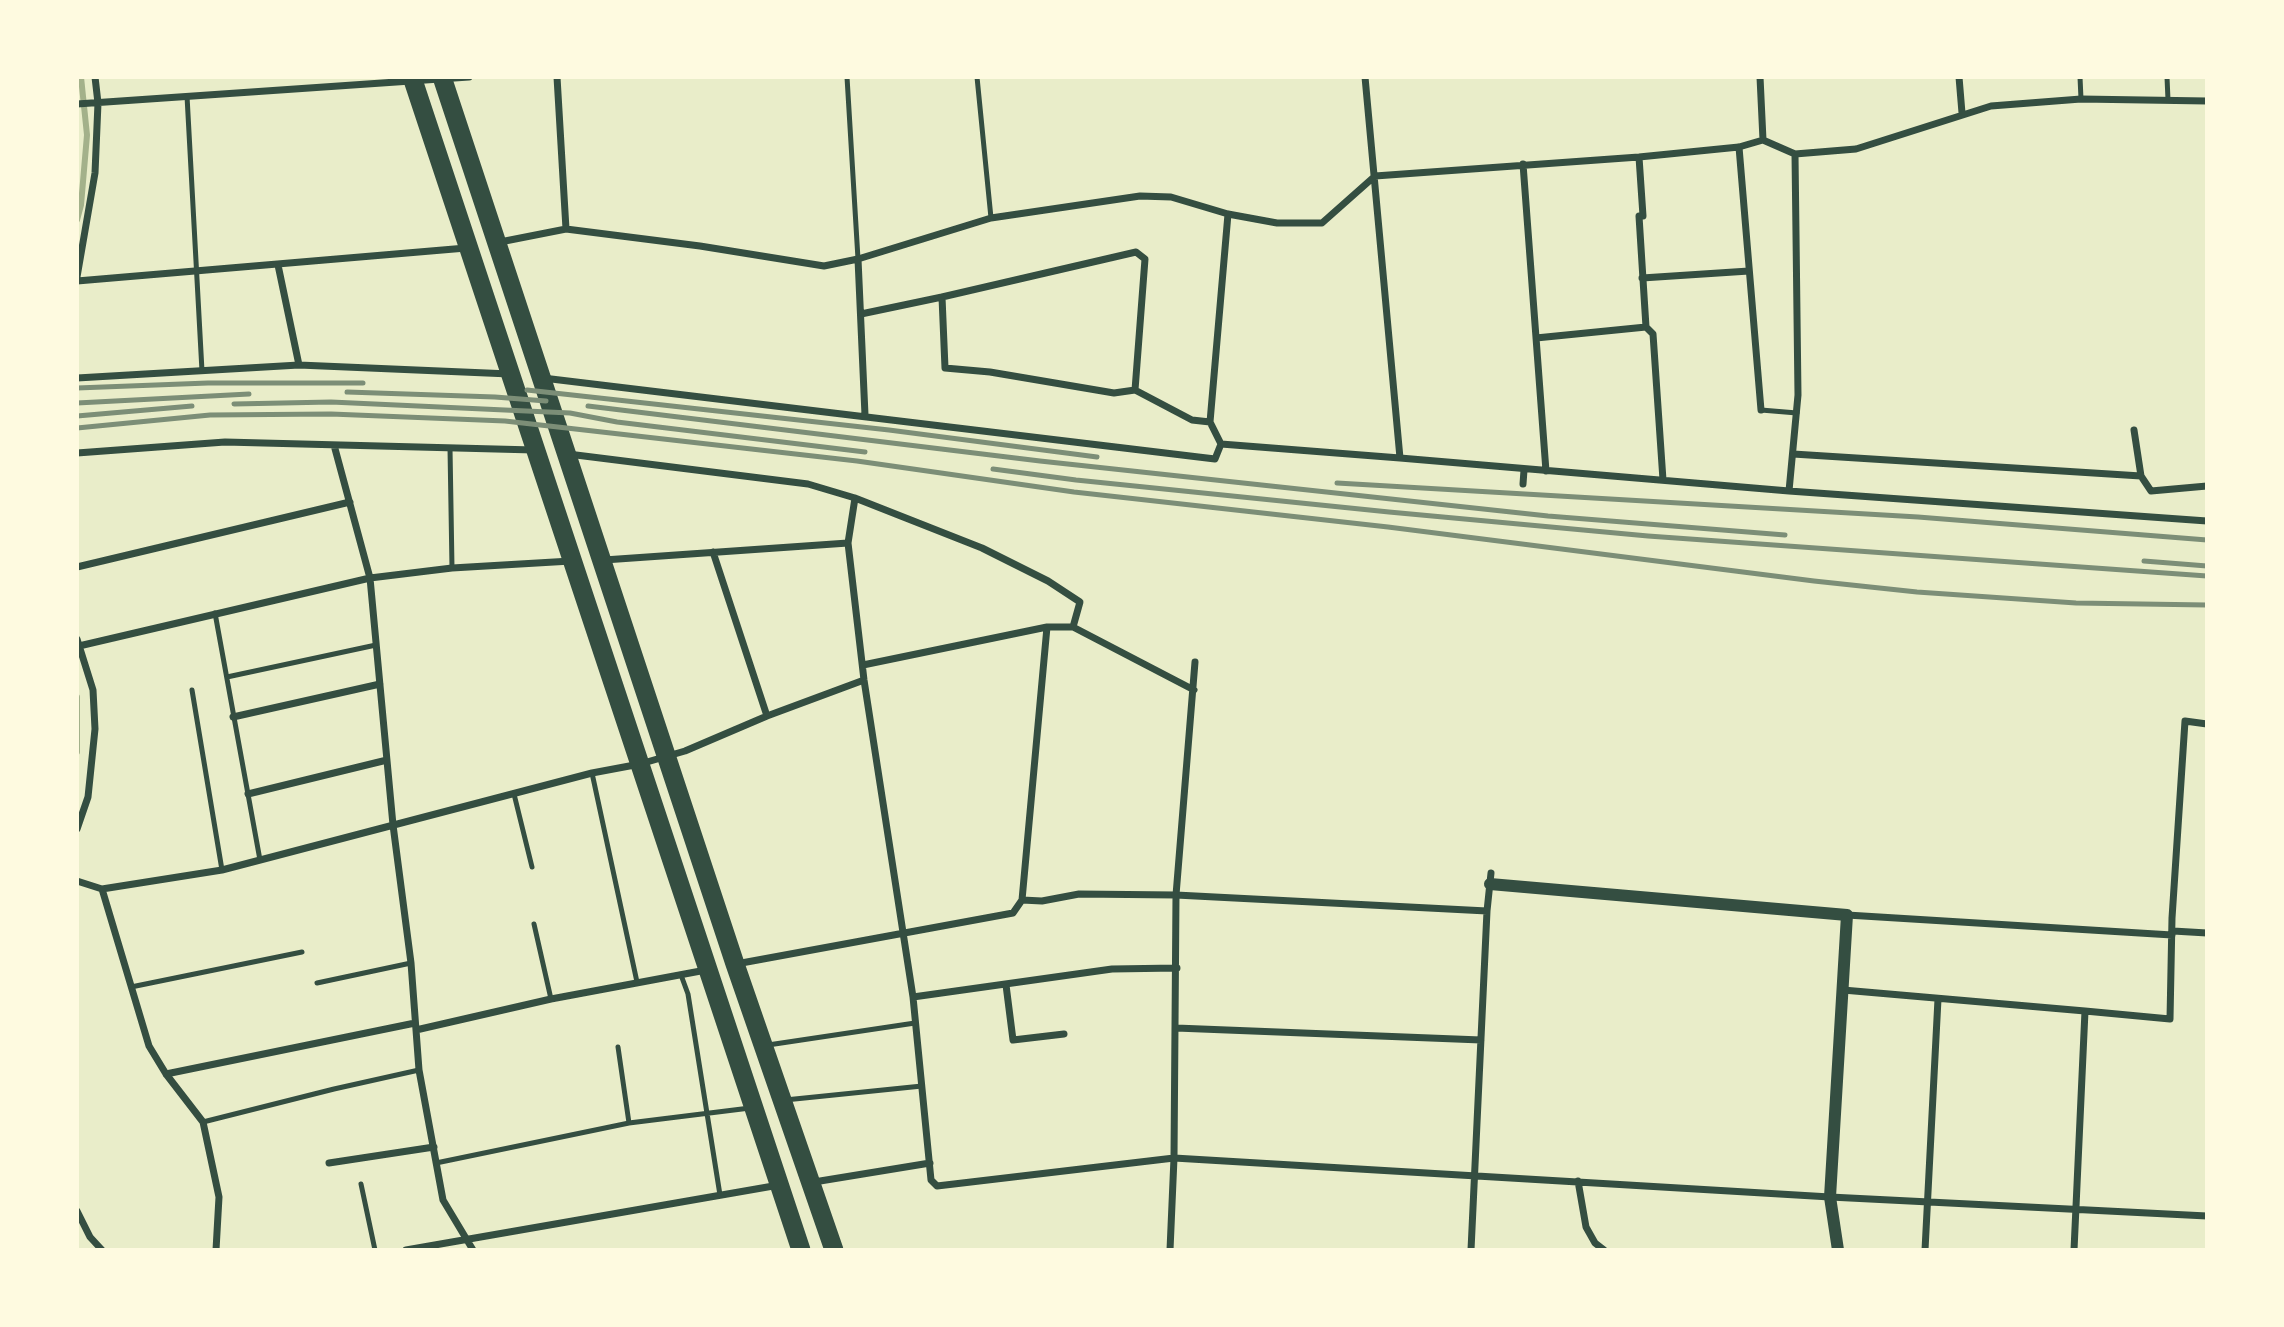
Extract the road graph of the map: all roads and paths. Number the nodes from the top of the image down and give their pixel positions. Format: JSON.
{"nodes":[{"id":1,"x":95,"y":77,"type":"edge"},
{"id":2,"x":470,"y":77,"type":"edge"},
{"id":3,"x":557,"y":77,"type":"edge"},
{"id":4,"x":847,"y":77,"type":"edge"},
{"id":5,"x":977,"y":77,"type":"edge"},
{"id":6,"x":1365,"y":77,"type":"edge"},
{"id":7,"x":1760,"y":77,"type":"edge"},
{"id":8,"x":1959,"y":77,"type":"edge"},
{"id":9,"x":2080,"y":77,"type":"edge"},
{"id":10,"x":2166,"y":77,"type":"edge"},
{"id":11,"x":442,"y":78,"type":"edge"},
{"id":12,"x":413,"y":80,"type":"edge"},
{"id":13,"x":187,"y":96,"type":"junction"},
{"id":14,"x":2081,"y":99,"type":"junction"},
{"id":15,"x":2168,"y":100,"type":"junction"},
{"id":16,"x":2207,"y":101,"type":"edge"},
{"id":17,"x":95,"y":103,"type":"junction"},
{"id":18,"x":77,"y":104,"type":"edge"},
{"id":19,"x":1962,"y":113,"type":"junction"},
{"id":20,"x":1763,"y":140,"type":"junction"},
{"id":21,"x":1739,"y":147,"type":"junction"},
{"id":22,"x":1795,"y":154,"type":"junction"},
{"id":23,"x":1639,"y":157,"type":"junction"},
{"id":24,"x":1523,"y":164,"type":"junction"},
{"id":25,"x":1375,"y":176,"type":"junction"},
{"id":26,"x":1228,"y":214,"type":"junction"},
{"id":27,"x":990,"y":218,"type":"junction"},
{"id":28,"x":566,"y":229,"type":"junction"},
{"id":29,"x":497,"y":243,"type":"junction"},
{"id":30,"x":467,"y":247,"type":"junction"},
{"id":31,"x":858,"y":259,"type":"junction"},
{"id":32,"x":278,"y":265,"type":"junction"},
{"id":33,"x":1749,"y":271,"type":"junction"},
{"id":34,"x":197,"y":272,"type":"junction"},
{"id":35,"x":1642,"y":278,"type":"junction"},
{"id":36,"x":77,"y":279,"type":"edge"},
{"id":37,"x":942,"y":297,"type":"junction"},
{"id":38,"x":861,"y":314,"type":"junction"},
{"id":39,"x":1646,"y":327,"type":"junction"},
{"id":40,"x":1536,"y":338,"type":"junction"},
{"id":41,"x":299,"y":365,"type":"junction"},
{"id":42,"x":202,"y":371,"type":"junction"},
{"id":43,"x":510,"y":374,"type":"junction"},
{"id":44,"x":77,"y":378,"type":"edge"},
{"id":45,"x":542,"y":378,"type":"junction"},
{"id":46,"x":1135,"y":390,"type":"junction"},
{"id":47,"x":1761,"y":410,"type":"joint"},
{"id":48,"x":1797,"y":413,"type":"junction"},
{"id":49,"x":865,"y":415,"type":"junction"},
{"id":50,"x":1210,"y":422,"type":"junction"},
{"id":51,"x":2134,"y":430,"type":"dead end"},
{"id":52,"x":1221,"y":443,"type":"junction"},
{"id":53,"x":334,"y":445,"type":"junction"},
{"id":54,"x":450,"y":448,"type":"junction"},
{"id":55,"x":535,"y":450,"type":"junction"},
{"id":56,"x":77,"y":453,"type":"edge"},
{"id":57,"x":568,"y":454,"type":"junction"},
{"id":58,"x":1793,"y":454,"type":"junction"},
{"id":59,"x":1401,"y":458,"type":"junction"},
{"id":60,"x":1524,"y":470,"type":"junction"},
{"id":61,"x":1546,"y":471,"type":"junction"},
{"id":62,"x":2141,"y":476,"type":"junction"},
{"id":63,"x":1663,"y":480,"type":"junction"},
{"id":64,"x":1523,"y":484,"type":"dead end"},
{"id":65,"x":2207,"y":486,"type":"edge"},
{"id":66,"x":1789,"y":491,"type":"junction"},
{"id":67,"x":855,"y":498,"type":"junction"},
{"id":68,"x":350,"y":502,"type":"junction"},
{"id":69,"x":2207,"y":521,"type":"edge"},
{"id":70,"x":848,"y":542,"type":"junction"},
{"id":71,"x":713,"y":552,"type":"junction"},
{"id":72,"x":603,"y":560,"type":"junction"},
{"id":73,"x":572,"y":561,"type":"junction"},
{"id":74,"x":77,"y":567,"type":"edge"},
{"id":75,"x":452,"y":568,"type":"junction"},
{"id":76,"x":370,"y":578,"type":"junction"},
{"id":77,"x":215,"y":613,"type":"junction"},
{"id":78,"x":1047,"y":627,"type":"junction"},
{"id":79,"x":1073,"y":627,"type":"junction"},
{"id":80,"x":78,"y":643,"type":"edge"},
{"id":81,"x":376,"y":645,"type":"junction"},
{"id":82,"x":1195,"y":662,"type":"dead end"},
{"id":83,"x":863,"y":665,"type":"junction"},
{"id":84,"x":227,"y":677,"type":"junction"},
{"id":85,"x":864,"y":680,"type":"junction"},
{"id":86,"x":380,"y":684,"type":"junction"},
{"id":87,"x":192,"y":690,"type":"dead end"},
{"id":88,"x":1194,"y":690,"type":"junction"},
{"id":89,"x":767,"y":716,"type":"junction"},
{"id":90,"x":233,"y":717,"type":"junction"},
{"id":91,"x":2207,"y":724,"type":"edge"},
{"id":92,"x":667,"y":757,"type":"junction"},
{"id":93,"x":387,"y":760,"type":"junction"},
{"id":94,"x":640,"y":764,"type":"junction"},
{"id":95,"x":592,"y":773,"type":"junction"},
{"id":96,"x":248,"y":794,"type":"junction"},
{"id":97,"x":514,"y":794,"type":"junction"},
{"id":98,"x":393,"y":825,"type":"junction"},
{"id":99,"x":77,"y":829,"type":"edge"},
{"id":100,"x":260,"y":860,"type":"junction"},
{"id":101,"x":532,"y":867,"type":"dead end"},
{"id":102,"x":222,"y":870,"type":"junction"},
{"id":103,"x":1491,"y":879,"type":"joint"},
{"id":104,"x":77,"y":881,"type":"edge"},
{"id":105,"x":102,"y":890,"type":"junction"},
{"id":106,"x":1176,"y":895,"type":"junction"},
{"id":107,"x":1022,"y":900,"type":"junction"},
{"id":108,"x":1487,"y":911,"type":"junction"},
{"id":109,"x":1847,"y":915,"type":"junction"},
{"id":110,"x":534,"y":924,"type":"dead end"},
{"id":111,"x":903,"y":933,"type":"junction"},
{"id":112,"x":2173,"y":933,"type":"junction"},
{"id":113,"x":2207,"y":933,"type":"edge"},
{"id":114,"x":302,"y":952,"type":"dead end"},
{"id":115,"x":411,"y":963,"type":"junction"},
{"id":116,"x":735,"y":964,"type":"junction"},
{"id":117,"x":1177,"y":968,"type":"junction"},
{"id":118,"x":710,"y":970,"type":"junction"},
{"id":119,"x":681,"y":975,"type":"junction"},
{"id":120,"x":637,"y":982,"type":"junction"},
{"id":121,"x":317,"y":983,"type":"dead end"},
{"id":122,"x":1006,"y":985,"type":"junction"},
{"id":123,"x":131,"y":986,"type":"junction"},
{"id":124,"x":1843,"y":990,"type":"junction"},
{"id":125,"x":913,"y":997,"type":"junction"},
{"id":126,"x":551,"y":999,"type":"junction"},
{"id":127,"x":1938,"y":999,"type":"junction"},
{"id":128,"x":2085,"y":1011,"type":"junction"},
{"id":129,"x":915,"y":1023,"type":"junction"},
{"id":130,"x":416,"y":1026,"type":"junction"},
{"id":131,"x":1176,"y":1028,"type":"junction"},
{"id":132,"x":1064,"y":1034,"type":"dead end"},
{"id":133,"x":1481,"y":1040,"type":"junction"},
{"id":134,"x":765,"y":1046,"type":"junction"},
{"id":135,"x":618,"y":1047,"type":"dead end"},
{"id":136,"x":419,"y":1070,"type":"junction"},
{"id":137,"x":166,"y":1074,"type":"junction"},
{"id":138,"x":922,"y":1086,"type":"junction"},
{"id":139,"x":782,"y":1100,"type":"junction"},
{"id":140,"x":755,"y":1107,"type":"junction"},
{"id":141,"x":706,"y":1114,"type":"junction"},
{"id":142,"x":203,"y":1122,"type":"junction"},
{"id":143,"x":629,"y":1123,"type":"junction"},
{"id":144,"x":434,"y":1147,"type":"junction"},
{"id":145,"x":1174,"y":1158,"type":"junction"},
{"id":146,"x":329,"y":1163,"type":"dead end"},
{"id":147,"x":436,"y":1163,"type":"junction"},
{"id":148,"x":930,"y":1163,"type":"junction"},
{"id":149,"x":1474,"y":1174,"type":"junction"},
{"id":150,"x":1578,"y":1181,"type":"junction"},
{"id":151,"x":810,"y":1182,"type":"junction"},
{"id":152,"x":361,"y":1184,"type":"dead end"},
{"id":153,"x":780,"y":1185,"type":"junction"},
{"id":154,"x":720,"y":1195,"type":"junction"},
{"id":155,"x":1830,"y":1197,"type":"junction"},
{"id":156,"x":1927,"y":1202,"type":"junction"},
{"id":157,"x":2076,"y":1210,"type":"junction"},
{"id":158,"x":77,"y":1211,"type":"edge"},
{"id":159,"x":2207,"y":1216,"type":"edge"},
{"id":160,"x":466,"y":1239,"type":"junction"},
{"id":161,"x":102,"y":1250,"type":"edge"},
{"id":162,"x":216,"y":1250,"type":"edge"},
{"id":163,"x":375,"y":1250,"type":"edge"},
{"id":164,"x":406,"y":1250,"type":"edge"},
{"id":165,"x":473,"y":1250,"type":"edge"},
{"id":166,"x":801,"y":1250,"type":"edge"},
{"id":167,"x":834,"y":1250,"type":"edge"},
{"id":168,"x":1170,"y":1250,"type":"edge"},
{"id":169,"x":1471,"y":1250,"type":"edge"},
{"id":170,"x":1604,"y":1250,"type":"edge"},
{"id":171,"x":1838,"y":1250,"type":"edge"},
{"id":172,"x":1925,"y":1250,"type":"edge"},
{"id":173,"x":2074,"y":1250,"type":"edge"}],
"edges":[{"from":1,"to":17,"type":"street"},
{"from":2,"to":11,"type":"street"},
{"from":3,"to":28,"type":"street"},
{"from":4,"to":31,"type":"lane"},
{"from":5,"to":27,"type":"lane"},
{"from":6,"to":25,"type":"street"},
{"from":7,"to":20,"type":"street"},
{"from":8,"to":19,"type":"street"},
{"from":9,"to":14,"type":"lane"},
{"from":10,"to":15,"type":"lane"},
{"from":11,"to":12,"type":"street"},
{"from":11,"to":29,"type":"highway"},
{"from":12,"to":13,"type":"street"},
{"from":12,"to":30,"type":"highway"},
{"from":13,"to":17,"type":"street"},
{"from":13,"to":34,"type":"lane"},
{"from":14,"to":15,"type":"street"},
{"from":14,"to":19,"type":"street"},
{"from":15,"to":16,"type":"street"},
{"from":17,"to":18,"type":"street"},
{"from":17,"to":36,"type":"street"},
{"from":19,"to":22,"type":"street"},
{"from":20,"to":21,"type":"street"},
{"from":20,"to":22,"type":"street"},
{"from":21,"to":23,"type":"street"},
{"from":21,"to":33,"type":"street"},
{"from":22,"to":48,"type":"street"},
{"from":23,"to":24,"type":"street"},
{"from":23,"to":35,"type":"street"},
{"from":24,"to":25,"type":"street"},
{"from":24,"to":40,"type":"street"},
{"from":25,"to":26,"type":"street"},
{"from":25,"to":59,"type":"street"},
{"from":26,"to":27,"type":"street"},
{"from":26,"to":50,"type":"street"},
{"from":27,"to":31,"type":"street"},
{"from":28,"to":29,"type":"street"},
{"from":28,"to":31,"type":"street"},
{"from":29,"to":45,"type":"highway"},
{"from":30,"to":32,"type":"street"},
{"from":30,"to":43,"type":"highway"},
{"from":31,"to":38,"type":"street"},
{"from":32,"to":34,"type":"street"},
{"from":32,"to":41,"type":"street"},
{"from":33,"to":35,"type":"street"},
{"from":33,"to":47,"type":"street"},
{"from":34,"to":36,"type":"street"},
{"from":34,"to":42,"type":"lane"},
{"from":35,"to":39,"type":"street"},
{"from":37,"to":38,"type":"street"},
{"from":37,"to":46,"type":"street"},
{"from":37,"to":46,"type":"street"},
{"from":38,"to":49,"type":"street"},
{"from":39,"to":40,"type":"street"},
{"from":39,"to":63,"type":"street"},
{"from":40,"to":61,"type":"street"},
{"from":41,"to":42,"type":"street"},
{"from":41,"to":43,"type":"street"},
{"from":42,"to":44,"type":"street"},
{"from":43,"to":55,"type":"highway"},
{"from":45,"to":49,"type":"street"},
{"from":45,"to":57,"type":"highway"},
{"from":46,"to":50,"type":"street"},
{"from":47,"to":48,"type":"lane"},
{"from":48,"to":58,"type":"street"},
{"from":49,"to":52,"type":"street"},
{"from":50,"to":52,"type":"street"},
{"from":51,"to":62,"type":"street"},
{"from":52,"to":59,"type":"street"},
{"from":53,"to":54,"type":"street"},
{"from":53,"to":56,"type":"street"},
{"from":53,"to":68,"type":"street"},
{"from":54,"to":55,"type":"street"},
{"from":54,"to":75,"type":"lane"},
{"from":55,"to":73,"type":"highway"},
{"from":57,"to":67,"type":"street"},
{"from":57,"to":72,"type":"highway"},
{"from":58,"to":62,"type":"street"},
{"from":58,"to":66,"type":"street"},
{"from":59,"to":60,"type":"street"},
{"from":60,"to":61,"type":"street"},
{"from":60,"to":64,"type":"street"},
{"from":61,"to":63,"type":"street"},
{"from":62,"to":65,"type":"street"},
{"from":63,"to":66,"type":"street"},
{"from":66,"to":69,"type":"street"},
{"from":67,"to":70,"type":"street"},
{"from":67,"to":79,"type":"street"},
{"from":68,"to":74,"type":"street"},
{"from":68,"to":76,"type":"street"},
{"from":70,"to":71,"type":"street"},
{"from":70,"to":83,"type":"street"},
{"from":71,"to":72,"type":"street"},
{"from":71,"to":89,"type":"street"},
{"from":72,"to":92,"type":"highway"},
{"from":73,"to":75,"type":"street"},
{"from":73,"to":94,"type":"highway"},
{"from":75,"to":76,"type":"street"},
{"from":76,"to":77,"type":"street"},
{"from":76,"to":81,"type":"street"},
{"from":77,"to":80,"type":"street"},
{"from":77,"to":84,"type":"lane"},
{"from":78,"to":79,"type":"street"},
{"from":78,"to":83,"type":"street"},
{"from":78,"to":107,"type":"street"},
{"from":79,"to":88,"type":"street"},
{"from":80,"to":99,"type":"street"},
{"from":81,"to":84,"type":"lane"},
{"from":81,"to":86,"type":"street"},
{"from":82,"to":88,"type":"street"},
{"from":83,"to":85,"type":"street"},
{"from":84,"to":90,"type":"lane"},
{"from":85,"to":89,"type":"street"},
{"from":85,"to":111,"type":"street"},
{"from":86,"to":90,"type":"street"},
{"from":86,"to":93,"type":"street"},
{"from":87,"to":102,"type":"lane"},
{"from":88,"to":106,"type":"street"},
{"from":89,"to":92,"type":"street"},
{"from":90,"to":96,"type":"lane"},
{"from":91,"to":112,"type":"street"},
{"from":92,"to":94,"type":"street"},
{"from":92,"to":116,"type":"highway"},
{"from":93,"to":96,"type":"street"},
{"from":93,"to":98,"type":"street"},
{"from":94,"to":95,"type":"street"},
{"from":94,"to":118,"type":"highway"},
{"from":95,"to":97,"type":"street"},
{"from":95,"to":120,"type":"lane"},
{"from":96,"to":100,"type":"lane"},
{"from":97,"to":98,"type":"street"},
{"from":97,"to":101,"type":"lane"},
{"from":98,"to":100,"type":"street"},
{"from":98,"to":115,"type":"street"},
{"from":100,"to":102,"type":"street"},
{"from":102,"to":105,"type":"street"},
{"from":103,"to":108,"type":"street"},
{"from":103,"to":109,"type":"street"},
{"from":104,"to":105,"type":"street"},
{"from":105,"to":123,"type":"street"},
{"from":106,"to":107,"type":"street"},
{"from":106,"to":108,"type":"street"},
{"from":106,"to":117,"type":"street"},
{"from":107,"to":111,"type":"street"},
{"from":108,"to":133,"type":"street"},
{"from":109,"to":112,"type":"street"},
{"from":109,"to":124,"type":"street"},
{"from":110,"to":126,"type":"lane"},
{"from":111,"to":116,"type":"street"},
{"from":111,"to":125,"type":"street"},
{"from":112,"to":113,"type":"street"},
{"from":112,"to":128,"type":"street"},
{"from":114,"to":123,"type":"lane"},
{"from":115,"to":121,"type":"lane"},
{"from":115,"to":130,"type":"street"},
{"from":116,"to":134,"type":"highway"},
{"from":117,"to":122,"type":"street"},
{"from":117,"to":131,"type":"street"},
{"from":118,"to":119,"type":"street"},
{"from":118,"to":140,"type":"highway"},
{"from":119,"to":120,"type":"street"},
{"from":119,"to":141,"type":"lane"},
{"from":120,"to":126,"type":"street"},
{"from":122,"to":125,"type":"street"},
{"from":122,"to":132,"type":"street"},
{"from":123,"to":137,"type":"street"},
{"from":124,"to":127,"type":"street"},
{"from":124,"to":155,"type":"street"},
{"from":125,"to":129,"type":"street"},
{"from":126,"to":130,"type":"street"},
{"from":127,"to":128,"type":"street"},
{"from":127,"to":156,"type":"street"},
{"from":128,"to":157,"type":"street"},
{"from":129,"to":134,"type":"lane"},
{"from":129,"to":138,"type":"street"},
{"from":130,"to":136,"type":"street"},
{"from":130,"to":137,"type":"street"},
{"from":131,"to":133,"type":"street"},
{"from":131,"to":145,"type":"street"},
{"from":133,"to":149,"type":"street"},
{"from":134,"to":139,"type":"highway"},
{"from":135,"to":143,"type":"lane"},
{"from":136,"to":142,"type":"lane"},
{"from":136,"to":144,"type":"street"},
{"from":137,"to":142,"type":"street"},
{"from":138,"to":139,"type":"lane"},
{"from":138,"to":148,"type":"street"},
{"from":139,"to":151,"type":"highway"},
{"from":140,"to":141,"type":"lane"},
{"from":140,"to":153,"type":"highway"},
{"from":141,"to":143,"type":"lane"},
{"from":141,"to":154,"type":"lane"},
{"from":142,"to":162,"type":"street"},
{"from":143,"to":147,"type":"lane"},
{"from":144,"to":146,"type":"street"},
{"from":144,"to":147,"type":"street"},
{"from":145,"to":148,"type":"street"},
{"from":145,"to":149,"type":"street"},
{"from":145,"to":168,"type":"street"},
{"from":147,"to":160,"type":"street"},
{"from":148,"to":151,"type":"street"},
{"from":149,"to":150,"type":"street"},
{"from":149,"to":169,"type":"street"},
{"from":150,"to":155,"type":"street"},
{"from":150,"to":170,"type":"street"},
{"from":151,"to":167,"type":"highway"},
{"from":152,"to":163,"type":"lane"},
{"from":153,"to":154,"type":"street"},
{"from":153,"to":166,"type":"highway"},
{"from":154,"to":160,"type":"street"},
{"from":155,"to":156,"type":"street"},
{"from":155,"to":171,"type":"street"},
{"from":156,"to":157,"type":"street"},
{"from":156,"to":172,"type":"street"},
{"from":157,"to":159,"type":"street"},
{"from":157,"to":173,"type":"street"},
{"from":158,"to":161,"type":"street"},
{"from":160,"to":164,"type":"street"},
{"from":160,"to":165,"type":"street"}]}
